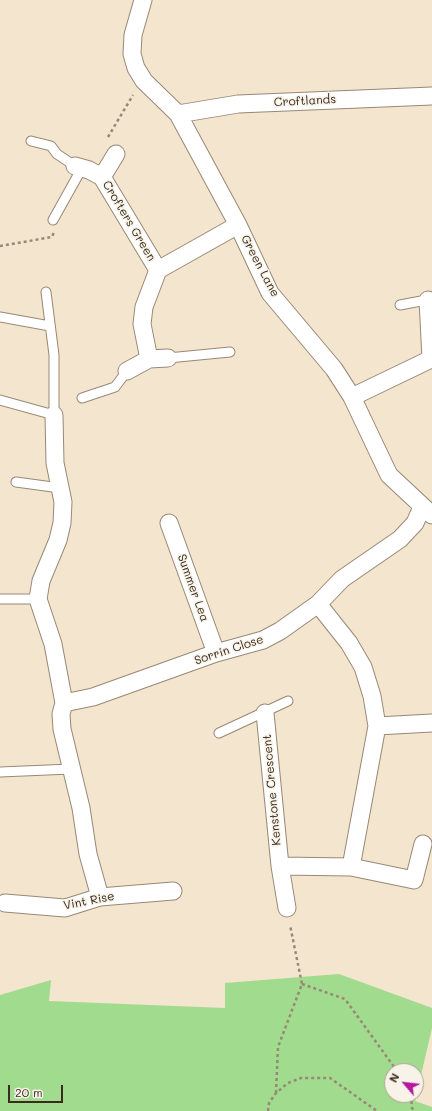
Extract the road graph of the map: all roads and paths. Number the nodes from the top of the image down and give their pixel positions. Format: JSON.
{"nodes":[{"id":1,"x":144,"y":0,"type":"edge"},
{"id":2,"x":432,"y":96,"type":"edge"},
{"id":3,"x":178,"y":114,"type":"junction"},
{"id":4,"x":31,"y":141,"type":"dead end"},
{"id":5,"x":116,"y":154,"type":"dead end"},
{"id":6,"x":78,"y":167,"type":"junction"},
{"id":7,"x":102,"y":178,"type":"junction"},
{"id":8,"x":53,"y":220,"type":"dead end"},
{"id":9,"x":238,"y":225,"type":"junction"},
{"id":10,"x":158,"y":270,"type":"junction"},
{"id":11,"x":46,"y":292,"type":"dead end"},
{"id":12,"x":430,"y":299,"type":"edge"},
{"id":13,"x":400,"y":305,"type":"dead end"},
{"id":14,"x":0,"y":317,"type":"edge"},
{"id":15,"x":50,"y":326,"type":"junction"},
{"id":16,"x":230,"y":352,"type":"dead end"},
{"id":17,"x":168,"y":358,"type":"joint"},
{"id":18,"x":149,"y":359,"type":"junction"},
{"id":19,"x":431,"y":361,"type":"edge"},
{"id":20,"x":127,"y":371,"type":"joint"},
{"id":21,"x":352,"y":397,"type":"junction"},
{"id":22,"x":82,"y":398,"type":"dead end"},
{"id":23,"x":0,"y":400,"type":"edge"},
{"id":24,"x":54,"y":415,"type":"junction"},
{"id":25,"x":16,"y":482,"type":"dead end"},
{"id":26,"x":60,"y":488,"type":"junction"},
{"id":27,"x":427,"y":511,"type":"edge"},
{"id":28,"x":169,"y":523,"type":"dead end"},
{"id":29,"x":0,"y":599,"type":"edge"},
{"id":30,"x":38,"y":599,"type":"junction"},
{"id":31,"x":318,"y":604,"type":"junction"},
{"id":32,"x":216,"y":653,"type":"junction"},
{"id":33,"x":288,"y":701,"type":"dead end"},
{"id":34,"x":64,"y":703,"type":"junction"},
{"id":35,"x":265,"y":713,"type":"junction"},
{"id":36,"x":432,"y":723,"type":"edge"},
{"id":37,"x":377,"y":726,"type":"junction"},
{"id":38,"x":219,"y":733,"type":"dead end"},
{"id":39,"x":71,"y":769,"type":"junction"},
{"id":40,"x":0,"y":772,"type":"edge"},
{"id":41,"x":423,"y":844,"type":"dead end"},
{"id":42,"x":280,"y":866,"type":"junction"},
{"id":43,"x":351,"y":867,"type":"junction"},
{"id":44,"x":173,"y":891,"type":"dead end"},
{"id":45,"x":100,"y":897,"type":"junction"},
{"id":46,"x":4,"y":903,"type":"dead end"},
{"id":47,"x":287,"y":908,"type":"joint"},
{"id":48,"x":302,"y":984,"type":"junction"},
{"id":49,"x":391,"y":1063,"type":"edge"},
{"id":50,"x":276,"y":1093,"type":"junction"},
{"id":51,"x":268,"y":1111,"type":"edge"},
{"id":52,"x":377,"y":1111,"type":"edge"}],
"edges":[{"from":1,"to":3,"type":"street","name":"Green Lane"},
{"from":2,"to":3,"type":"street","name":"Croftlands"},
{"from":3,"to":9,"type":"street","name":"Green Lane"},
{"from":4,"to":6,"type":"lane"},
{"from":5,"to":7,"type":"street"},
{"from":6,"to":7,"type":"street","name":"Crofters Green"},
{"from":6,"to":8,"type":"lane"},
{"from":7,"to":10,"type":"street","name":"Crofters Green"},
{"from":9,"to":10,"type":"street","name":"Crofters Green"},
{"from":9,"to":21,"type":"street","name":"Green Lane"},
{"from":10,"to":18,"type":"street","name":"Crofters Green"},
{"from":11,"to":15,"type":"lane"},
{"from":12,"to":13,"type":"lane"},
{"from":12,"to":19,"type":"street"},
{"from":14,"to":15,"type":"lane"},
{"from":15,"to":24,"type":"lane"},
{"from":16,"to":17,"type":"lane"},
{"from":17,"to":18,"type":"street"},
{"from":18,"to":20,"type":"street"},
{"from":19,"to":21,"type":"street"},
{"from":20,"to":22,"type":"lane"},
{"from":21,"to":27,"type":"street","name":"Green Lane"},
{"from":23,"to":24,"type":"lane"},
{"from":24,"to":26,"type":"street"},
{"from":25,"to":26,"type":"lane"},
{"from":26,"to":30,"type":"street"},
{"from":27,"to":31,"type":"street","name":"Sorrin Close"},
{"from":28,"to":32,"type":"street","name":"Summer Lea"},
{"from":29,"to":30,"type":"lane"},
{"from":30,"to":34,"type":"street"},
{"from":31,"to":32,"type":"street","name":"Sorrin Close"},
{"from":31,"to":37,"type":"street"},
{"from":32,"to":34,"type":"street","name":"Sorrin Close"},
{"from":33,"to":35,"type":"lane"},
{"from":34,"to":39,"type":"street"},
{"from":35,"to":38,"type":"lane"},
{"from":35,"to":42,"type":"street","name":"Kenstone Crescent"},
{"from":36,"to":37,"type":"street"},
{"from":37,"to":43,"type":"street"},
{"from":39,"to":40,"type":"lane"},
{"from":39,"to":45,"type":"street"},
{"from":41,"to":43,"type":"street"},
{"from":42,"to":43,"type":"street"},
{"from":42,"to":47,"type":"street","name":"Kenstone Crescent"},
{"from":44,"to":45,"type":"street","name":"Vint Rise"},
{"from":45,"to":46,"type":"street","name":"Vint Rise"},
{"from":47,"to":48,"type":"path"},
{"from":48,"to":49,"type":"path"},
{"from":48,"to":50,"type":"path"},
{"from":50,"to":51,"type":"path"},
{"from":50,"to":52,"type":"path"}]}
